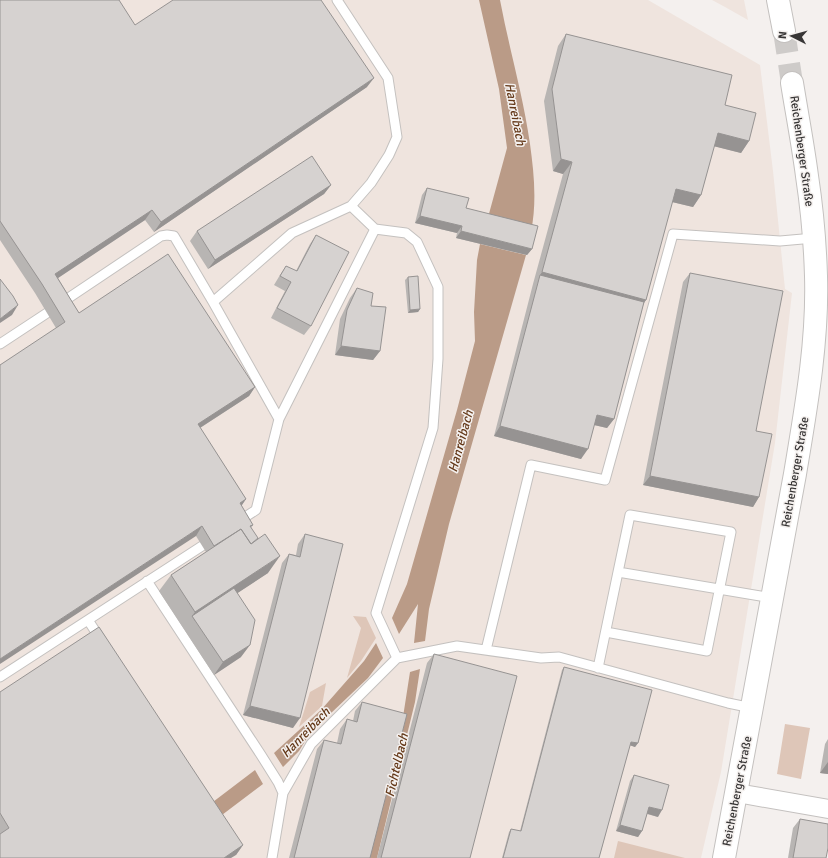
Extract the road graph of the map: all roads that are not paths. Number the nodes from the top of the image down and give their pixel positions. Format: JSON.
{"nodes":[{"id":1,"x":337,"y":0,"type":"edge"},
{"id":2,"x":778,"y":0,"type":"edge"},
{"id":3,"x":784,"y":31,"type":"tunnel mouth"},
{"id":4,"x":792,"y":83,"type":"tunnel mouth"},
{"id":5,"x":351,"y":206,"type":"junction"},
{"id":6,"x":375,"y":229,"type":"junction"},
{"id":7,"x":814,"y":238,"type":"junction"},
{"id":8,"x":213,"y":302,"type":"junction"},
{"id":9,"x":61,"y":303,"type":"edge"},
{"id":10,"x":47,"y":313,"type":"dead end"},
{"id":11,"x":0,"y":344,"type":"edge"},
{"id":12,"x":279,"y":419,"type":"junction"},
{"id":13,"x":239,"y":521,"type":"edge"},
{"id":14,"x":202,"y":546,"type":"dead end"},
{"id":15,"x":618,"y":572,"type":"junction"},
{"id":16,"x":147,"y":581,"type":"junction"},
{"id":17,"x":719,"y":590,"type":"junction"},
{"id":18,"x":772,"y":598,"type":"junction"},
{"id":19,"x":88,"y":620,"type":"junction"},
{"id":20,"x":606,"y":632,"type":"junction"},
{"id":21,"x":105,"y":646,"type":"edge"},
{"id":22,"x":486,"y":650,"type":"junction"},
{"id":23,"x":397,"y":658,"type":"junction"},
{"id":24,"x":598,"y":668,"type":"junction"},
{"id":25,"x":0,"y":677,"type":"edge"},
{"id":26,"x":752,"y":708,"type":"junction"},
{"id":27,"x":283,"y":793,"type":"junction"},
{"id":28,"x":737,"y":793,"type":"junction"},
{"id":29,"x":828,"y":809,"type":"edge"},
{"id":30,"x":272,"y":858,"type":"edge"},
{"id":31,"x":724,"y":858,"type":"edge"}],
"edges":[{"from":1,"to":5,"type":"lane"},
{"from":2,"to":3,"type":"street"},
{"from":4,"to":7,"type":"street","name":"Reichenberger Straße"},
{"from":5,"to":6,"type":"lane"},
{"from":5,"to":8,"type":"lane"},
{"from":6,"to":12,"type":"lane"},
{"from":6,"to":23,"type":"lane"},
{"from":7,"to":18,"type":"street","name":"Reichenberger Straße"},
{"from":7,"to":22,"type":"lane"},
{"from":8,"to":9,"type":"lane"},
{"from":8,"to":12,"type":"lane"},
{"from":10,"to":11,"type":"lane"},
{"from":12,"to":13,"type":"lane"},
{"from":14,"to":16,"type":"lane"},
{"from":15,"to":17,"type":"lane"},
{"from":15,"to":17,"type":"lane"},
{"from":15,"to":20,"type":"lane"},
{"from":16,"to":19,"type":"lane"},
{"from":16,"to":27,"type":"lane"},
{"from":17,"to":18,"type":"lane"},
{"from":17,"to":20,"type":"lane"},
{"from":18,"to":26,"type":"street","name":"Reichenberger Straße"},
{"from":19,"to":21,"type":"lane"},
{"from":19,"to":25,"type":"lane"},
{"from":20,"to":24,"type":"lane"},
{"from":22,"to":23,"type":"lane"},
{"from":22,"to":24,"type":"lane"},
{"from":23,"to":27,"type":"lane"},
{"from":24,"to":26,"type":"lane"},
{"from":26,"to":28,"type":"street","name":"Reichenberger Straße"},
{"from":27,"to":30,"type":"lane"},
{"from":28,"to":29,"type":"street"},
{"from":28,"to":31,"type":"street","name":"Reichenberger Straße"}]}
